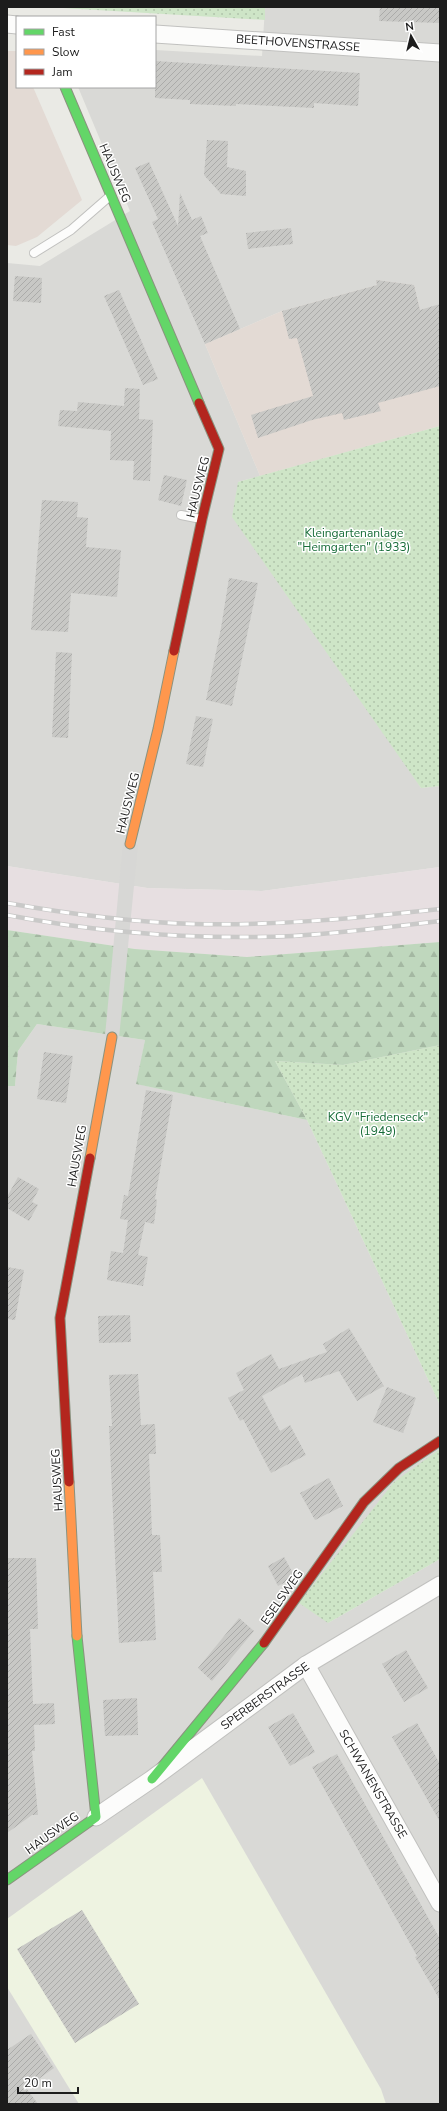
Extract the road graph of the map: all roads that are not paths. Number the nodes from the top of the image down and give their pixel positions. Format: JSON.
{"nodes":[{"id":1,"x":156,"y":34,"type":"edge"},
{"id":2,"x":440,"y":53,"type":"edge"},
{"id":3,"x":65,"y":88,"type":"edge"},
{"id":4,"x":111,"y":194,"type":"junction"},
{"id":5,"x":34,"y":253,"type":"dead end"},
{"id":6,"x":181,"y":515,"type":"dead end"},
{"id":7,"x":202,"y":519,"type":"junction"},
{"id":8,"x":130,"y":844,"type":"dead end"},
{"id":9,"x":112,"y":1036,"type":"dead end"},
{"id":10,"x":440,"y":1441,"type":"edge"},
{"id":11,"x":440,"y":1585,"type":"edge"},
{"id":12,"x":306,"y":1665,"type":"junction"},
{"id":13,"x":152,"y":1778,"type":"junction"},
{"id":14,"x":96,"y":1817,"type":"junction"},
{"id":15,"x":7,"y":1880,"type":"edge"},
{"id":16,"x":440,"y":1903,"type":"edge"}],
"edges":[{"from":1,"to":2,"type":"street","name":"BEETHOVENSTRASSE"},
{"from":3,"to":4,"type":"street","name":"HAUSWEG"},
{"from":4,"to":5,"type":"lane"},
{"from":4,"to":7,"type":"street","name":"HAUSWEG"},
{"from":6,"to":7,"type":"lane"},
{"from":7,"to":8,"type":"street","name":"HAUSWEG"},
{"from":9,"to":14,"type":"street","name":"HAUSWEG"},
{"from":10,"to":13,"type":"street","name":"ESELSWEG"},
{"from":11,"to":12,"type":"street","name":"SPERBERSTRASSE"},
{"from":12,"to":13,"type":"street","name":"SPERBERSTRASSE"},
{"from":12,"to":16,"type":"street","name":"SCHWANENSTRASSE"},
{"from":13,"to":14,"type":"street","name":"SPERBERSTRASSE"},
{"from":14,"to":15,"type":"street","name":"HAUSWEG"}]}
